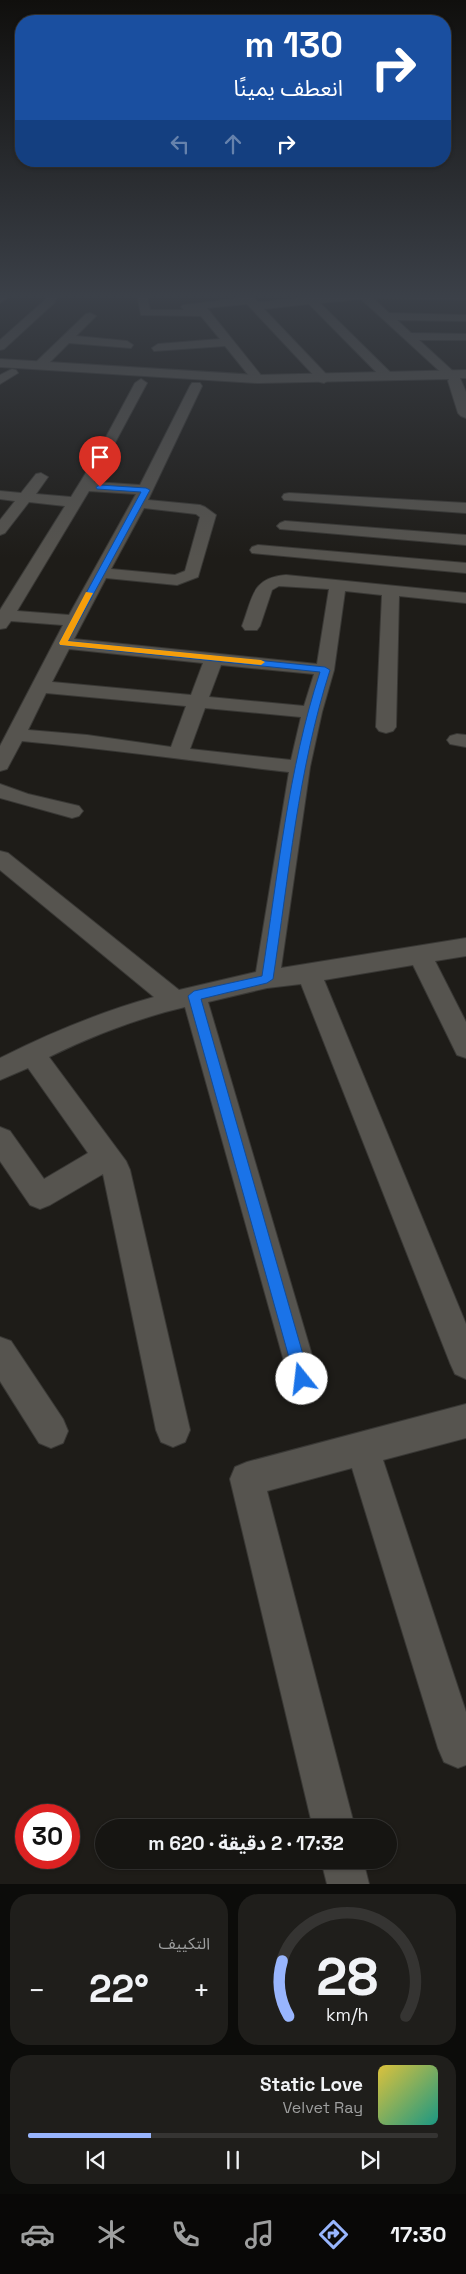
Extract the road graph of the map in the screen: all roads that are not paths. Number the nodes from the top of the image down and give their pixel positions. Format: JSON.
{"nodes":[{"id":1,"x":142,"y":382,"type":"edge"},
{"id":2,"x":169,"y":382,"type":"edge"},
{"id":3,"x":376,"y":382,"type":"edge"},
{"id":4,"x":460,"y":382,"type":"edge"},
{"id":5,"x":196,"y":386,"type":"junction"},
{"id":6,"x":466,"y":411,"type":"edge"},
{"id":7,"x":41,"y":477,"type":"dead end"},
{"id":8,"x":84,"y":486,"type":"junction"},
{"id":9,"x":0,"y":495,"type":"edge"},
{"id":10,"x":143,"y":496,"type":"junction"},
{"id":11,"x":289,"y":497,"type":"dead end"},
{"id":12,"x":24,"y":498,"type":"junction"},
{"id":13,"x":74,"y":502,"type":"junction"},
{"id":14,"x":466,"y":508,"type":"edge"},
{"id":15,"x":286,"y":526,"type":"dead end"},
{"id":16,"x":0,"y":530,"type":"edge"},
{"id":17,"x":466,"y":540,"type":"edge"},
{"id":18,"x":258,"y":550,"type":"dead end"},
{"id":19,"x":466,"y":568,"type":"edge"},
{"id":20,"x":100,"y":573,"type":"junction"},
{"id":21,"x":338,"y":584,"type":"junction"},
{"id":22,"x":391,"y":589,"type":"junction"},
{"id":23,"x":466,"y":598,"type":"edge"},
{"id":24,"x":3,"y":619,"type":"edge"},
{"id":25,"x":74,"y":621,"type":"junction"},
{"id":26,"x":251,"y":626,"type":"dead end"},
{"id":27,"x":63,"y":643,"type":"junction"},
{"id":28,"x":214,"y":658,"type":"junction"},
{"id":29,"x":325,"y":670,"type":"junction"},
{"id":30,"x":40,"y":687,"type":"junction"},
{"id":31,"x":197,"y":702,"type":"junction"},
{"id":32,"x":312,"y":712,"type":"junction"},
{"id":33,"x":386,"y":727,"type":"dead end"},
{"id":34,"x":16,"y":735,"type":"junction"},
{"id":35,"x":178,"y":754,"type":"junction"},
{"id":36,"x":0,"y":765,"type":"edge"},
{"id":37,"x":300,"y":767,"type":"junction"},
{"id":38,"x":0,"y":791,"type":"edge"},
{"id":39,"x":72,"y":811,"type":"dead end"},
{"id":40,"x":0,"y":858,"type":"edge"},
{"id":41,"x":466,"y":947,"type":"edge"},
{"id":42,"x":420,"y":954,"type":"junction"},
{"id":43,"x":309,"y":974,"type":"junction"},
{"id":44,"x":267,"y":979,"type":"junction"},
{"id":45,"x":184,"y":998,"type":"junction"},
{"id":46,"x":466,"y":1048,"type":"edge"},
{"id":47,"x":32,"y":1054,"type":"junction"},
{"id":48,"x":0,"y":1070,"type":"edge"},
{"id":49,"x":0,"y":1139,"type":"edge"},
{"id":50,"x":106,"y":1157,"type":"junction"},
{"id":51,"x":0,"y":1352,"type":"edge"},
{"id":52,"x":466,"y":1363,"type":"edge"},
{"id":53,"x":302,"y":1379,"type":"dead end"},
{"id":54,"x":466,"y":1421,"type":"edge"},
{"id":55,"x":173,"y":1430,"type":"dead end"},
{"id":56,"x":51,"y":1431,"type":"dead end"},
{"id":57,"x":363,"y":1449,"type":"junction"},
{"id":58,"x":458,"y":1748,"type":"dead end"},
{"id":59,"x":332,"y":1819,"type":"edge"},
{"id":60,"x":344,"y":1869,"type":"edge"},
{"id":61,"x":348,"y":1884,"type":"edge"}],
"edges":[{"from":1,"to":8,"type":"street"},
{"from":2,"to":5,"type":"street"},
{"from":3,"to":5,"type":"street"},
{"from":4,"to":6,"type":"street"},
{"from":5,"to":10,"type":"street"},
{"from":7,"to":12,"type":"street"},
{"from":8,"to":10,"type":"street"},
{"from":8,"to":13,"type":"street"},
{"from":9,"to":12,"type":"street"},
{"from":10,"to":20,"type":"street"},
{"from":10,"to":20,"type":"street"},
{"from":11,"to":14,"type":"street"},
{"from":12,"to":13,"type":"street"},
{"from":12,"to":16,"type":"street"},
{"from":13,"to":24,"type":"street"},
{"from":15,"to":17,"type":"street"},
{"from":18,"to":19,"type":"street"},
{"from":20,"to":25,"type":"street"},
{"from":21,"to":22,"type":"street"},
{"from":21,"to":26,"type":"street"},
{"from":21,"to":29,"type":"street"},
{"from":22,"to":23,"type":"street"},
{"from":22,"to":33,"type":"street"},
{"from":24,"to":25,"type":"street"},
{"from":25,"to":27,"type":"street"},
{"from":27,"to":28,"type":"street"},
{"from":27,"to":30,"type":"street"},
{"from":28,"to":29,"type":"street"},
{"from":28,"to":31,"type":"street"},
{"from":29,"to":32,"type":"street"},
{"from":30,"to":31,"type":"street"},
{"from":30,"to":34,"type":"street"},
{"from":31,"to":32,"type":"street"},
{"from":31,"to":35,"type":"street"},
{"from":32,"to":37,"type":"street"},
{"from":34,"to":35,"type":"street"},
{"from":34,"to":36,"type":"street"},
{"from":35,"to":37,"type":"street"},
{"from":37,"to":44,"type":"street"},
{"from":38,"to":39,"type":"street"},
{"from":40,"to":45,"type":"street"},
{"from":41,"to":42,"type":"street"},
{"from":42,"to":43,"type":"street"},
{"from":42,"to":46,"type":"street"},
{"from":43,"to":44,"type":"street"},
{"from":43,"to":52,"type":"street"},
{"from":44,"to":45,"type":"street"},
{"from":45,"to":47,"type":"street"},
{"from":45,"to":53,"type":"street"},
{"from":47,"to":48,"type":"street"},
{"from":47,"to":50,"type":"street"},
{"from":49,"to":50,"type":"street"},
{"from":50,"to":55,"type":"street"},
{"from":51,"to":56,"type":"street"},
{"from":54,"to":57,"type":"street"},
{"from":57,"to":58,"type":"street"},
{"from":57,"to":59,"type":"street"},
{"from":60,"to":61,"type":"street"}]}
